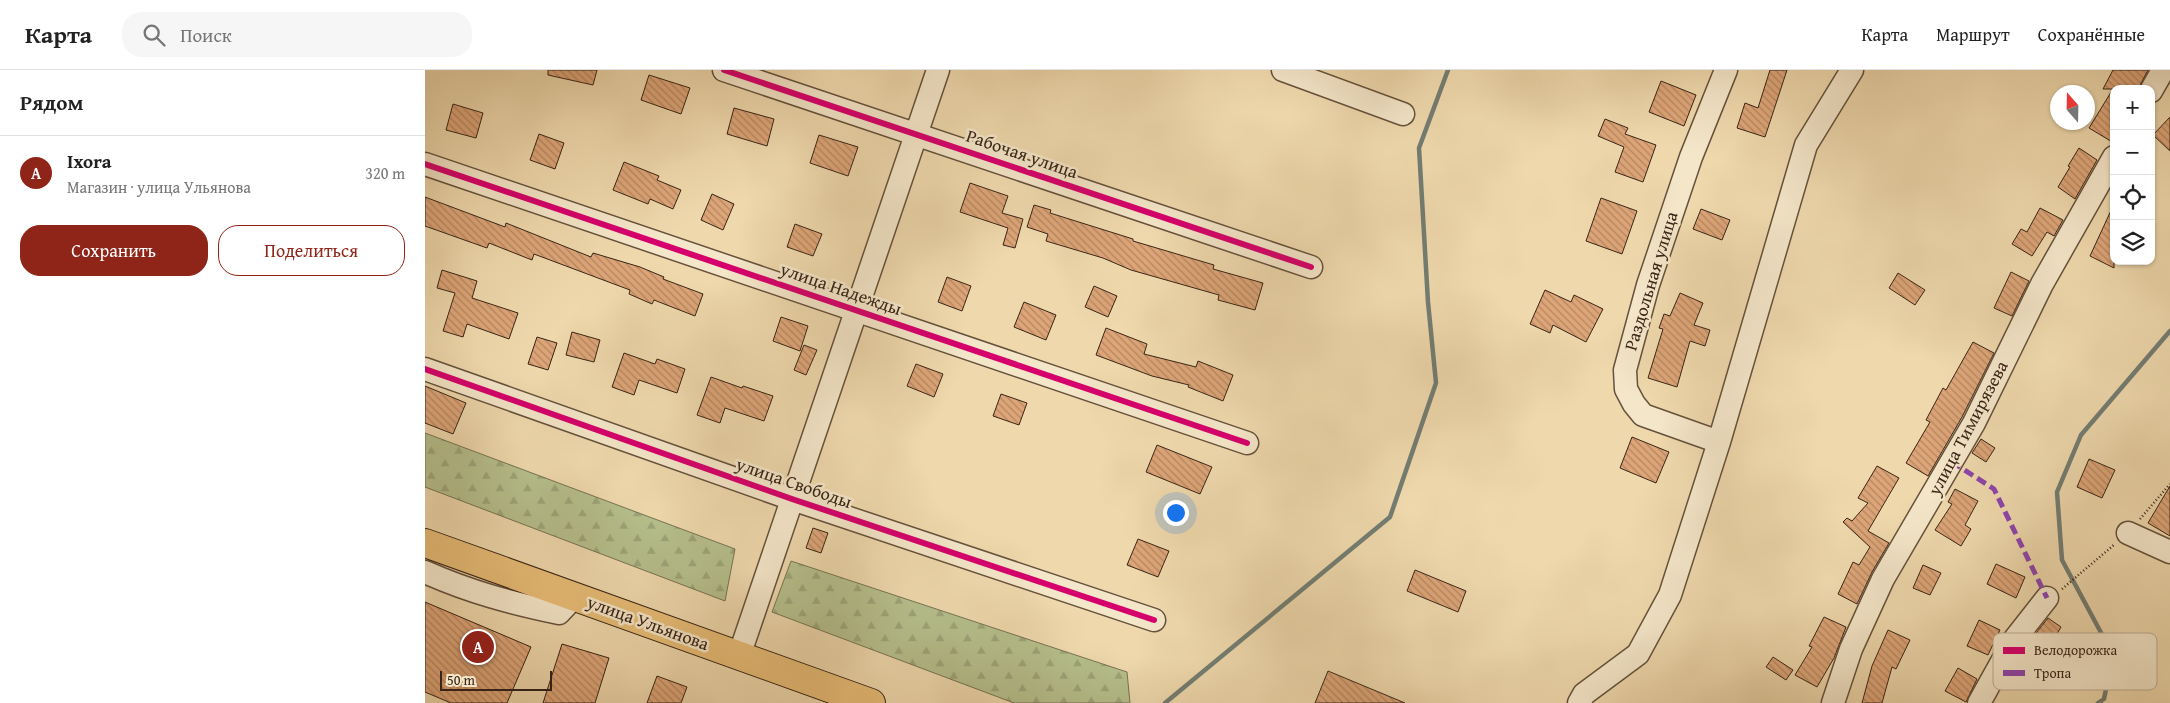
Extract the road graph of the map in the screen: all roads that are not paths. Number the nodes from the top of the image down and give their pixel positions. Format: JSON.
{"nodes":[{"id":1,"x":724,"y":70,"type":"edge"},
{"id":2,"x":938,"y":70,"type":"edge"},
{"id":3,"x":1283,"y":70,"type":"edge"},
{"id":4,"x":1726,"y":70,"type":"edge"},
{"id":5,"x":1852,"y":70,"type":"edge"},
{"id":6,"x":2163,"y":70,"type":"edge"},
{"id":7,"x":2154,"y":85,"type":"edge"},
{"id":8,"x":1403,"y":114,"type":"dead end"},
{"id":9,"x":916,"y":134,"type":"junction"},
{"id":10,"x":425,"y":164,"type":"edge"},
{"id":11,"x":2110,"y":164,"type":"edge"},
{"id":12,"x":1311,"y":267,"type":"dead end"},
{"id":13,"x":856,"y":310,"type":"junction"},
{"id":14,"x":425,"y":370,"type":"edge"},
{"id":15,"x":1719,"y":442,"type":"junction"},
{"id":16,"x":1247,"y":443,"type":"dead end"},
{"id":17,"x":792,"y":499,"type":"junction"},
{"id":18,"x":2128,"y":533,"type":"road end"},
{"id":19,"x":425,"y":543,"type":"edge"},
{"id":20,"x":2170,"y":552,"type":"edge"},
{"id":21,"x":425,"y":572,"type":"edge"},
{"id":22,"x":2052,"y":596,"type":"road end"},
{"id":23,"x":575,"y":597,"type":"junction"},
{"id":24,"x":1154,"y":620,"type":"dead end"},
{"id":25,"x":2020,"y":633,"type":"edge"},
{"id":26,"x":739,"y":656,"type":"junction"},
{"id":27,"x":1993,"y":678,"type":"edge"},
{"id":28,"x":871,"y":703,"type":"edge"},
{"id":29,"x":1579,"y":703,"type":"edge"},
{"id":30,"x":1833,"y":703,"type":"edge"},
{"id":31,"x":1979,"y":703,"type":"edge"}],
"edges":[{"from":1,"to":9,"type":"street","name":"Рабочая улица"},
{"from":2,"to":9,"type":"street"},
{"from":3,"to":8,"type":"street"},
{"from":4,"to":15,"type":"street","name":"Раздольная улица"},
{"from":5,"to":15,"type":"street"},
{"from":6,"to":7,"type":"street"},
{"from":9,"to":12,"type":"street","name":"Рабочая улица"},
{"from":9,"to":13,"type":"street"},
{"from":10,"to":13,"type":"street","name":"улица Надежды"},
{"from":11,"to":30,"type":"street","name":"улица Тимирязева"},
{"from":13,"to":16,"type":"street","name":"улица Надежды"},
{"from":13,"to":17,"type":"street"},
{"from":14,"to":17,"type":"street","name":"улица Свободы"},
{"from":15,"to":29,"type":"street"},
{"from":17,"to":24,"type":"street","name":"улица Свободы"},
{"from":17,"to":26,"type":"street"},
{"from":18,"to":20,"type":"street"},
{"from":19,"to":23,"type":"main road","name":"улица Ульянова"},
{"from":21,"to":23,"type":"street"},
{"from":22,"to":25,"type":"street"},
{"from":23,"to":26,"type":"main road","name":"улица Ульянова"},
{"from":26,"to":28,"type":"main road","name":"улица Ульянова"},
{"from":27,"to":31,"type":"street"}]}
